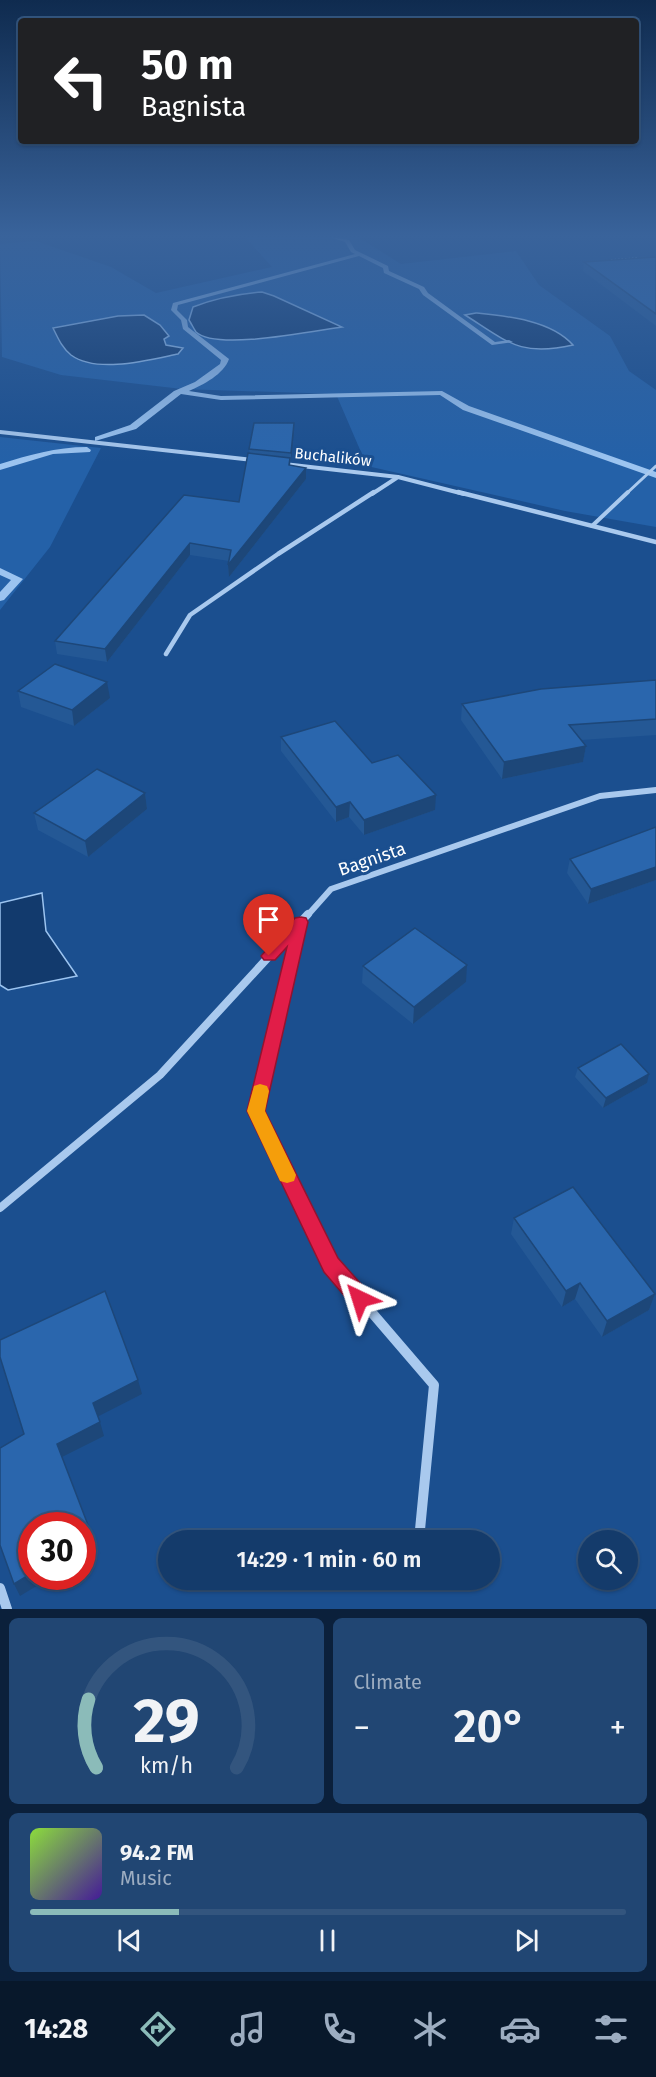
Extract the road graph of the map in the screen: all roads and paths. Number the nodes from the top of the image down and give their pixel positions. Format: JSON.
{"nodes":[{"id":1,"x":0,"y":432,"type":"edge"},
{"id":2,"x":258,"y":461,"type":"edge"},
{"id":3,"x":281,"y":464,"type":"edge"},
{"id":4,"x":656,"y":466,"type":"edge"},
{"id":5,"x":398,"y":477,"type":"junction"},
{"id":6,"x":592,"y":526,"type":"junction"},
{"id":7,"x":656,"y":542,"type":"edge"},
{"id":8,"x":166,"y":654,"type":"dead end"},
{"id":9,"x":656,"y":790,"type":"edge"},
{"id":10,"x":301,"y":922,"type":"junction"},
{"id":11,"x":0,"y":1208,"type":"edge"},
{"id":12,"x":420,"y":1530,"type":"edge"},
{"id":13,"x":0,"y":1588,"type":"edge"},
{"id":14,"x":7,"y":1609,"type":"edge"}],
"edges":[{"from":1,"to":2,"type":"street"},
{"from":3,"to":5,"type":"street","name":"Buchalików"},
{"from":4,"to":6,"type":"lane"},
{"from":5,"to":6,"type":"street","name":"Buchalików"},
{"from":5,"to":8,"type":"street"},
{"from":6,"to":7,"type":"street","name":"Buchalików"},
{"from":9,"to":10,"type":"street","name":"Bagnista"},
{"from":10,"to":11,"type":"street","name":"Bagnista"},
{"from":10,"to":12,"type":"street"},
{"from":13,"to":14,"type":"street"}]}
